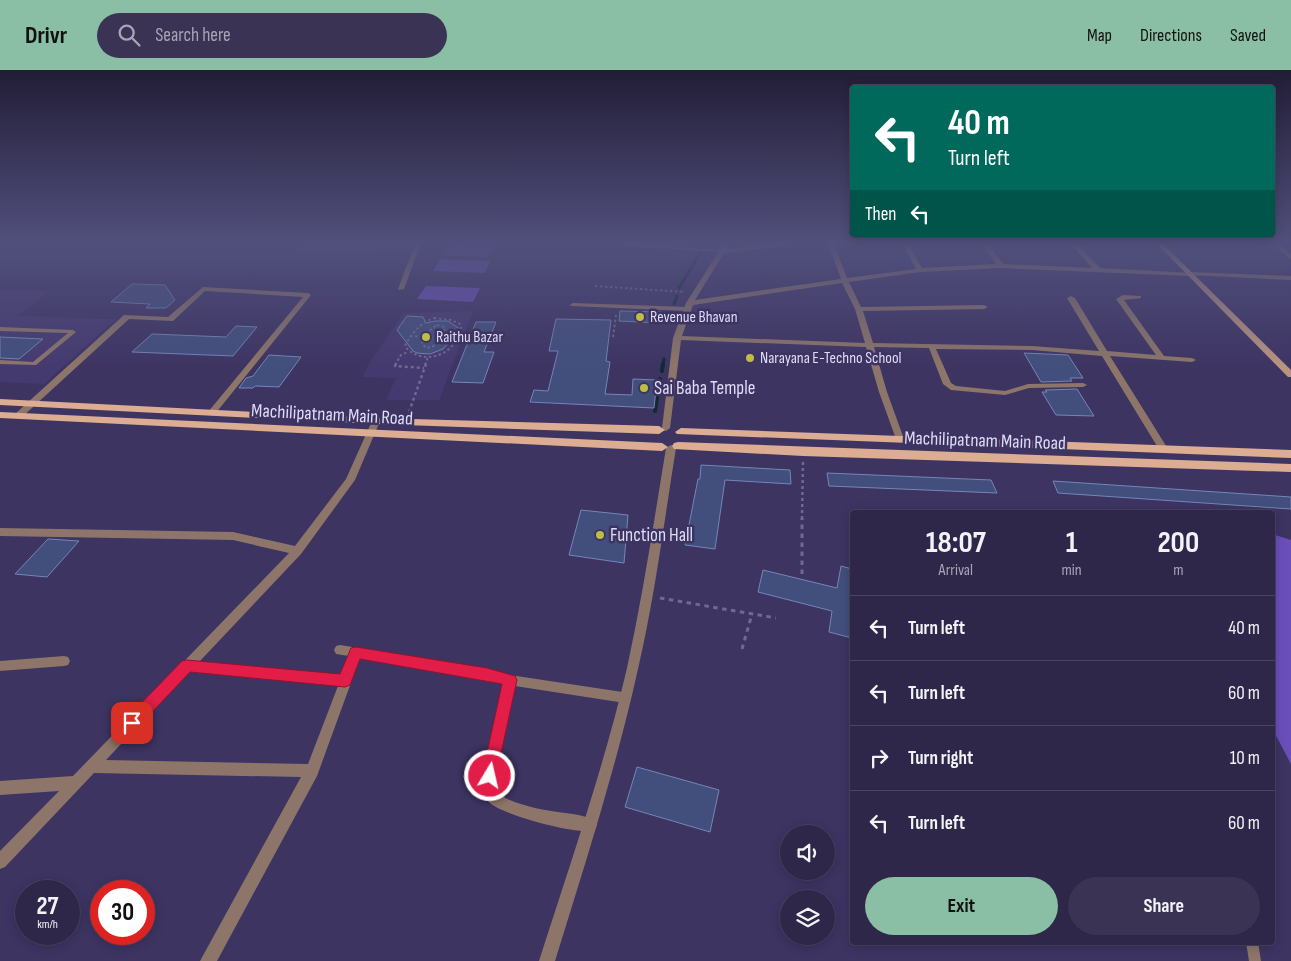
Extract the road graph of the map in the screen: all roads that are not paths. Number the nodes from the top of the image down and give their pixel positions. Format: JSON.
{"nodes":[{"id":1,"x":403,"y":285,"type":"edge"},
{"id":2,"x":701,"y":285,"type":"edge"},
{"id":3,"x":829,"y":285,"type":"edge"},
{"id":4,"x":847,"y":285,"type":"edge"},
{"id":5,"x":1201,"y":285,"type":"edge"},
{"id":6,"x":401,"y":289,"type":"dead end"},
{"id":7,"x":1071,"y":298,"type":"dead end"},
{"id":8,"x":1139,"y":298,"type":"dead end"},
{"id":9,"x":572,"y":305,"type":"dead end"},
{"id":10,"x":689,"y":306,"type":"junction"},
{"id":11,"x":984,"y":306,"type":"dead end"},
{"id":12,"x":859,"y":309,"type":"junction"},
{"id":13,"x":0,"y":329,"type":"edge"},
{"id":14,"x":677,"y":338,"type":"junction"},
{"id":15,"x":870,"y":345,"type":"junction"},
{"id":16,"x":932,"y":347,"type":"junction"},
{"id":17,"x":1103,"y":352,"type":"junction"},
{"id":18,"x":1162,"y":358,"type":"junction"},
{"id":19,"x":1192,"y":360,"type":"dead end"},
{"id":20,"x":0,"y":362,"type":"edge"},
{"id":21,"x":1291,"y":375,"type":"edge"},
{"id":22,"x":1083,"y":385,"type":"dead end"},
{"id":23,"x":0,"y":402,"type":"edge"},
{"id":24,"x":33,"y":403,"type":"junction"},
{"id":25,"x":212,"y":412,"type":"junction"},
{"id":26,"x":0,"y":415,"type":"edge"},
{"id":27,"x":18,"y":416,"type":"junction"},
{"id":28,"x":376,"y":421,"type":"junction"},
{"id":29,"x":663,"y":429,"type":"junction"},
{"id":30,"x":681,"y":432,"type":"junction"},
{"id":31,"x":370,"y":434,"type":"junction"},
{"id":32,"x":900,"y":439,"type":"junction"},
{"id":33,"x":670,"y":447,"type":"junction"},
{"id":34,"x":1163,"y":449,"type":"junction"},
{"id":35,"x":1291,"y":454,"type":"edge"},
{"id":36,"x":1291,"y":468,"type":"edge"},
{"id":37,"x":0,"y":532,"type":"edge"},
{"id":38,"x":297,"y":551,"type":"junction"},
{"id":39,"x":340,"y":650,"type":"dead end"},
{"id":40,"x":356,"y":652,"type":"junction"},
{"id":41,"x":64,"y":661,"type":"dead end"},
{"id":42,"x":0,"y":666,"type":"edge"},
{"id":43,"x":187,"y":666,"type":"junction"},
{"id":44,"x":510,"y":680,"type":"junction"},
{"id":45,"x":345,"y":681,"type":"junction"},
{"id":46,"x":626,"y":697,"type":"junction"},
{"id":47,"x":91,"y":766,"type":"junction"},
{"id":48,"x":312,"y":771,"type":"junction"},
{"id":49,"x":75,"y":783,"type":"junction"},
{"id":50,"x":0,"y":788,"type":"edge"},
{"id":51,"x":590,"y":825,"type":"junction"},
{"id":52,"x":0,"y":862,"type":"edge"},
{"id":53,"x":1252,"y":945,"type":"edge"},
{"id":54,"x":208,"y":961,"type":"edge"},
{"id":55,"x":547,"y":961,"type":"edge"},
{"id":56,"x":1255,"y":961,"type":"edge"}],
"edges":[{"from":1,"to":6,"type":"street"},
{"from":2,"to":10,"type":"street"},
{"from":3,"to":10,"type":"street"},
{"from":4,"to":12,"type":"street"},
{"from":5,"to":21,"type":"main road"},
{"from":7,"to":17,"type":"street"},
{"from":8,"to":18,"type":"street"},
{"from":9,"to":10,"type":"lane"},
{"from":10,"to":14,"type":"street"},
{"from":11,"to":12,"type":"street"},
{"from":12,"to":15,"type":"street"},
{"from":13,"to":20,"type":"lane"},
{"from":14,"to":15,"type":"street"},
{"from":14,"to":29,"type":"street"},
{"from":15,"to":16,"type":"street"},
{"from":15,"to":32,"type":"street"},
{"from":16,"to":17,"type":"street"},
{"from":16,"to":22,"type":"street"},
{"from":17,"to":18,"type":"street"},
{"from":17,"to":34,"type":"street"},
{"from":18,"to":19,"type":"street"},
{"from":23,"to":24,"type":"main road","name":"Machilipatnam Main Road"},
{"from":24,"to":25,"type":"main road","name":"Machilipatnam Main Road"},
{"from":24,"to":25,"type":"street"},
{"from":24,"to":27,"type":"street"},
{"from":25,"to":28,"type":"main road","name":"Machilipatnam Main Road"},
{"from":26,"to":27,"type":"main road","name":"Machilipatnam Main Road"},
{"from":27,"to":31,"type":"main road","name":"Machilipatnam Main Road"},
{"from":28,"to":29,"type":"main road","name":"Machilipatnam Main Road"},
{"from":28,"to":31,"type":"street"},
{"from":29,"to":30,"type":"main road","name":"Machilipatnam Main Road"},
{"from":29,"to":33,"type":"main road"},
{"from":30,"to":32,"type":"main road","name":"Machilipatnam Main Road"},
{"from":30,"to":33,"type":"main road"},
{"from":31,"to":33,"type":"main road","name":"Machilipatnam Main Road"},
{"from":31,"to":38,"type":"street"},
{"from":32,"to":34,"type":"main road","name":"Machilipatnam Main Road"},
{"from":33,"to":36,"type":"main road","name":"Machilipatnam Main Road"},
{"from":33,"to":46,"type":"street"},
{"from":34,"to":35,"type":"main road","name":"Machilipatnam Main Road"},
{"from":37,"to":38,"type":"street"},
{"from":38,"to":43,"type":"street"},
{"from":39,"to":40,"type":"street"},
{"from":40,"to":44,"type":"street"},
{"from":40,"to":45,"type":"street"},
{"from":41,"to":42,"type":"street"},
{"from":43,"to":45,"type":"street"},
{"from":43,"to":47,"type":"street"},
{"from":44,"to":46,"type":"street"},
{"from":44,"to":51,"type":"street"},
{"from":45,"to":48,"type":"street"},
{"from":46,"to":51,"type":"street"},
{"from":47,"to":48,"type":"street"},
{"from":47,"to":49,"type":"street"},
{"from":48,"to":54,"type":"street"},
{"from":49,"to":50,"type":"street"},
{"from":49,"to":52,"type":"street"},
{"from":51,"to":55,"type":"street"},
{"from":53,"to":56,"type":"lane"}]}
